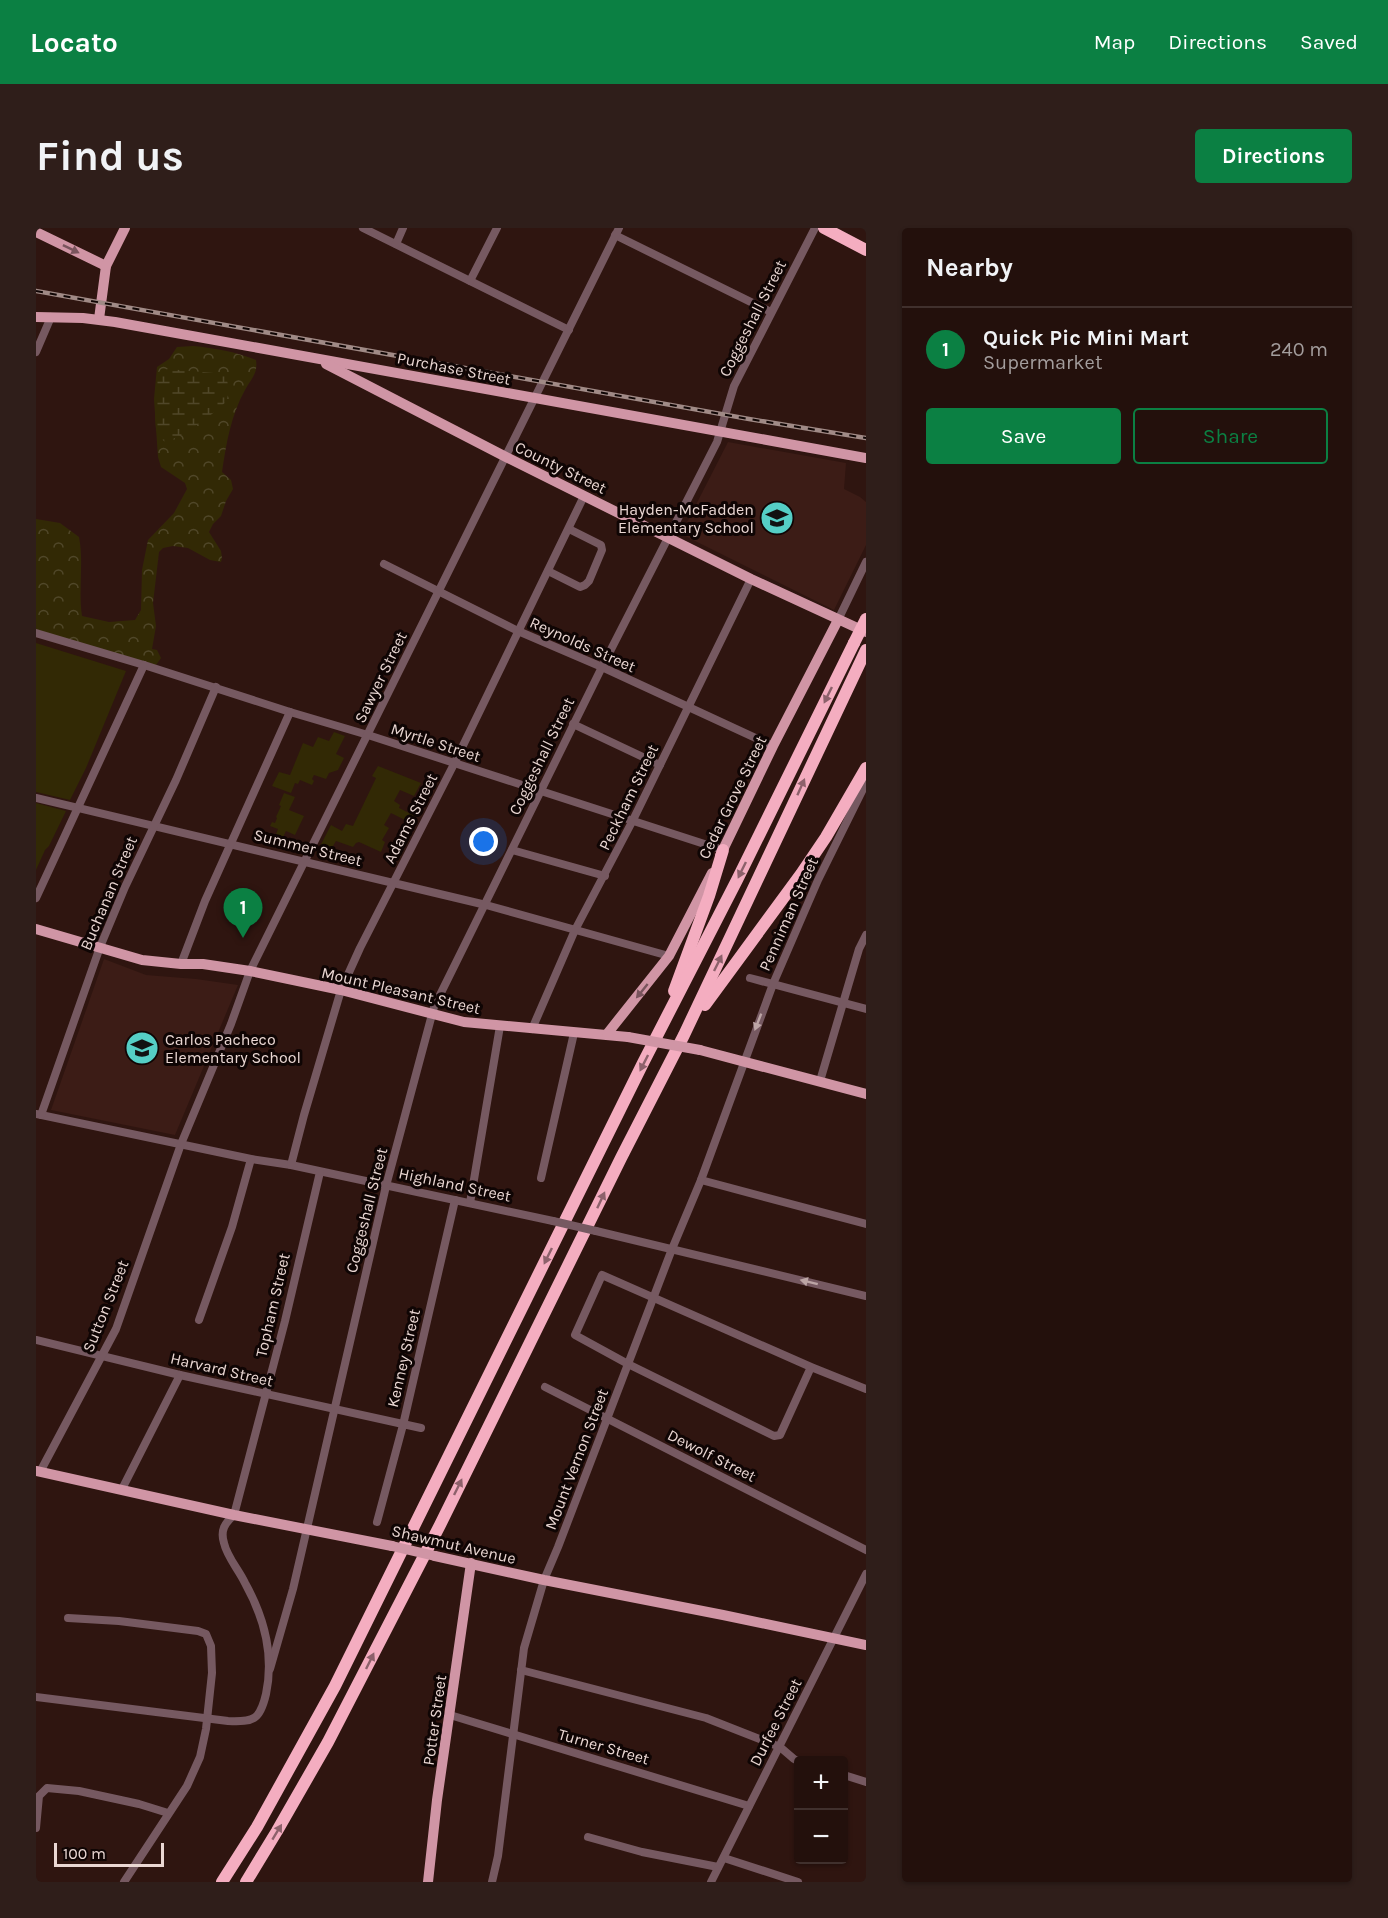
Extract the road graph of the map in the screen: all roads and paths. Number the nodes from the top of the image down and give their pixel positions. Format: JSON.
{"nodes":[{"id":1,"x":125,"y":228,"type":"edge"},
{"id":2,"x":363,"y":228,"type":"edge"},
{"id":3,"x":403,"y":228,"type":"edge"},
{"id":4,"x":497,"y":228,"type":"edge"},
{"id":5,"x":815,"y":228,"type":"edge"},
{"id":6,"x":824,"y":228,"type":"edge"},
{"id":7,"x":36,"y":232,"type":"edge"},
{"id":8,"x":617,"y":232,"type":"edge"},
{"id":9,"x":396,"y":244,"type":"junction"},
{"id":10,"x":866,"y":250,"type":"edge"},
{"id":11,"x":106,"y":266,"type":"junction"},
{"id":12,"x":470,"y":280,"type":"junction"},
{"id":13,"x":771,"y":312,"type":"junction"},
{"id":14,"x":36,"y":317,"type":"edge"},
{"id":15,"x":51,"y":317,"type":"junction"},
{"id":16,"x":99,"y":320,"type":"junction"},
{"id":17,"x":569,"y":330,"type":"junction"},
{"id":18,"x":36,"y":352,"type":"edge"},
{"id":19,"x":318,"y":359,"type":"junction"},
{"id":20,"x":379,"y":369,"type":"junction"},
{"id":21,"x":373,"y":388,"type":"junction"},
{"id":22,"x":536,"y":398,"type":"junction"},
{"id":23,"x":722,"y":432,"type":"junction"},
{"id":24,"x":506,"y":457,"type":"junction"},
{"id":25,"x":866,"y":458,"type":"edge"},
{"id":26,"x":584,"y":496,"type":"junction"},
{"id":27,"x":568,"y":529,"type":"junction"},
{"id":28,"x":669,"y":538,"type":"junction"},
{"id":29,"x":866,"y":562,"type":"edge"},
{"id":30,"x":384,"y":564,"type":"dead end"},
{"id":31,"x":548,"y":571,"type":"junction"},
{"id":32,"x":751,"y":579,"type":"junction"},
{"id":33,"x":440,"y":591,"type":"junction"},
{"id":34,"x":866,"y":619,"type":"edge"},
{"id":35,"x":838,"y":620,"type":"junction"},
{"id":36,"x":518,"y":631,"type":"junction"},
{"id":37,"x":866,"y":632,"type":"edge"},
{"id":38,"x":36,"y":633,"type":"edge"},
{"id":39,"x":866,"y":650,"type":"edge"},
{"id":40,"x":144,"y":664,"type":"junction"},
{"id":41,"x":602,"y":667,"type":"junction"},
{"id":42,"x":216,"y":687,"type":"junction"},
{"id":43,"x":689,"y":708,"type":"junction"},
{"id":44,"x":290,"y":712,"type":"junction"},
{"id":45,"x":573,"y":724,"type":"junction"},
{"id":46,"x":368,"y":735,"type":"junction"},
{"id":47,"x":773,"y":746,"type":"junction"},
{"id":48,"x":454,"y":764,"type":"junction"},
{"id":49,"x":660,"y":765,"type":"junction"},
{"id":50,"x":866,"y":768,"type":"edge"},
{"id":51,"x":865,"y":787,"type":"edge"},
{"id":52,"x":541,"y":790,"type":"junction"},
{"id":53,"x":36,"y":798,"type":"edge"},
{"id":54,"x":78,"y":808,"type":"junction"},
{"id":55,"x":633,"y":820,"type":"junction"},
{"id":56,"x":154,"y":825,"type":"junction"},
{"id":57,"x":231,"y":844,"type":"junction"},
{"id":58,"x":512,"y":850,"type":"junction"},
{"id":59,"x":723,"y":850,"type":"junction"},
{"id":60,"x":304,"y":861,"type":"junction"},
{"id":61,"x":605,"y":876,"type":"junction"},
{"id":62,"x":393,"y":884,"type":"junction"},
{"id":63,"x":36,"y":898,"type":"edge"},
{"id":64,"x":486,"y":904,"type":"junction"},
{"id":65,"x":36,"y":929,"type":"edge"},
{"id":66,"x":575,"y":930,"type":"junction"},
{"id":67,"x":866,"y":935,"type":"edge"},
{"id":68,"x":100,"y":947,"type":"junction"},
{"id":69,"x":669,"y":956,"type":"junction"},
{"id":70,"x":180,"y":964,"type":"junction"},
{"id":71,"x":250,"y":971,"type":"junction"},
{"id":72,"x":750,"y":978,"type":"dead end"},
{"id":73,"x":773,"y":984,"type":"junction"},
{"id":74,"x":341,"y":990,"type":"junction"},
{"id":75,"x":844,"y":1003,"type":"junction"},
{"id":76,"x":866,"y":1009,"type":"edge"},
{"id":77,"x":432,"y":1014,"type":"junction"},
{"id":78,"x":500,"y":1026,"type":"junction"},
{"id":79,"x":532,"y":1029,"type":"junction"},
{"id":80,"x":660,"y":1031,"type":"junction"},
{"id":81,"x":574,"y":1033,"type":"junction"},
{"id":82,"x":607,"y":1034,"type":"junction"},
{"id":83,"x":684,"y":1035,"type":"junction"},
{"id":84,"x":744,"y":1060,"type":"junction"},
{"id":85,"x":820,"y":1081,"type":"junction"},
{"id":86,"x":866,"y":1094,"type":"edge"},
{"id":87,"x":39,"y":1115,"type":"edge"},
{"id":88,"x":181,"y":1144,"type":"junction"},
{"id":89,"x":251,"y":1159,"type":"junction"},
{"id":90,"x":291,"y":1165,"type":"junction"},
{"id":91,"x":320,"y":1172,"type":"junction"},
{"id":92,"x":541,"y":1178,"type":"dead end"},
{"id":93,"x":701,"y":1180,"type":"junction"},
{"id":94,"x":386,"y":1186,"type":"junction"},
{"id":95,"x":455,"y":1200,"type":"junction"},
{"id":96,"x":470,"y":1203,"type":"junction"},
{"id":97,"x":866,"y":1224,"type":"edge"},
{"id":98,"x":672,"y":1249,"type":"junction"},
{"id":99,"x":866,"y":1296,"type":"edge"},
{"id":100,"x":654,"y":1297,"type":"junction"},
{"id":101,"x":200,"y":1320,"type":"dead end"},
{"id":102,"x":36,"y":1340,"type":"edge"},
{"id":103,"x":102,"y":1357,"type":"junction"},
{"id":104,"x":628,"y":1364,"type":"junction"},
{"id":105,"x":811,"y":1366,"type":"junction"},
{"id":106,"x":180,"y":1375,"type":"junction"},
{"id":107,"x":545,"y":1387,"type":"dead end"},
{"id":108,"x":866,"y":1389,"type":"edge"},
{"id":109,"x":267,"y":1394,"type":"junction"},
{"id":110,"x":333,"y":1410,"type":"junction"},
{"id":111,"x":607,"y":1418,"type":"junction"},
{"id":112,"x":403,"y":1425,"type":"junction"},
{"id":113,"x":421,"y":1428,"type":"dead end"},
{"id":114,"x":38,"y":1472,"type":"edge"},
{"id":115,"x":122,"y":1490,"type":"junction"},
{"id":116,"x":234,"y":1515,"type":"junction"},
{"id":117,"x":377,"y":1522,"type":"dead end"},
{"id":118,"x":306,"y":1529,"type":"junction"},
{"id":119,"x":866,"y":1550,"type":"edge"},
{"id":120,"x":471,"y":1563,"type":"junction"},
{"id":121,"x":866,"y":1574,"type":"edge"},
{"id":122,"x":544,"y":1580,"type":"junction"},
{"id":123,"x":68,"y":1618,"type":"dead end"},
{"id":124,"x":833,"y":1639,"type":"junction"},
{"id":125,"x":866,"y":1645,"type":"edge"},
{"id":126,"x":270,"y":1669,"type":"junction"},
{"id":127,"x":521,"y":1670,"type":"junction"},
{"id":128,"x":36,"y":1697,"type":"edge"},
{"id":129,"x":450,"y":1715,"type":"junction"},
{"id":130,"x":207,"y":1718,"type":"junction"},
{"id":131,"x":513,"y":1735,"type":"junction"},
{"id":132,"x":780,"y":1747,"type":"junction"},
{"id":133,"x":794,"y":1758,"type":"edge"},
{"id":134,"x":848,"y":1777,"type":"edge"},
{"id":135,"x":866,"y":1782,"type":"edge"},
{"id":136,"x":749,"y":1806,"type":"junction"},
{"id":137,"x":168,"y":1813,"type":"junction"},
{"id":138,"x":36,"y":1828,"type":"edge"},
{"id":139,"x":588,"y":1837,"type":"dead end"},
{"id":140,"x":724,"y":1858,"type":"junction"},
{"id":141,"x":718,"y":1867,"type":"junction"},
{"id":142,"x":124,"y":1882,"type":"edge"},
{"id":143,"x":222,"y":1882,"type":"edge"},
{"id":144,"x":246,"y":1882,"type":"edge"},
{"id":145,"x":428,"y":1882,"type":"edge"},
{"id":146,"x":492,"y":1882,"type":"edge"},
{"id":147,"x":711,"y":1882,"type":"edge"},
{"id":148,"x":798,"y":1882,"type":"edge"}],
"edges":[{"from":1,"to":11,"type":"main road"},
{"from":2,"to":9,"type":"street"},
{"from":3,"to":9,"type":"street"},
{"from":4,"to":12,"type":"street"},
{"from":5,"to":13,"type":"street","name":"Coggeshall Street"},
{"from":6,"to":10,"type":"highway"},
{"from":7,"to":11,"type":"main road","one_way":true},
{"from":8,"to":13,"type":"street"},
{"from":8,"to":17,"type":"street","name":"Sawyer Street"},
{"from":9,"to":12,"type":"street"},
{"from":11,"to":16,"type":"main road"},
{"from":12,"to":17,"type":"street"},
{"from":13,"to":23,"type":"street","name":"Coggeshall Street"},
{"from":14,"to":15,"type":"main road","name":"Purchase Street"},
{"from":15,"to":16,"type":"main road","name":"Purchase Street"},
{"from":15,"to":18,"type":"street"},
{"from":16,"to":19,"type":"main road","name":"Purchase Street"},
{"from":17,"to":22,"type":"street","name":"Sawyer Street"},
{"from":19,"to":20,"type":"main road","name":"Purchase Street"},
{"from":19,"to":21,"type":"main road","name":"County Street"},
{"from":20,"to":21,"type":"main road"},
{"from":20,"to":22,"type":"main road","name":"Purchase Street"},
{"from":21,"to":24,"type":"main road","name":"County Street"},
{"from":22,"to":23,"type":"main road","name":"Purchase Street"},
{"from":22,"to":24,"type":"street","name":"Sawyer Street"},
{"from":23,"to":25,"type":"main road","name":"Purchase Street"},
{"from":23,"to":28,"type":"street","name":"Coggeshall Street"},
{"from":24,"to":26,"type":"main road","name":"County Street"},
{"from":24,"to":33,"type":"street","name":"Sawyer Street"},
{"from":26,"to":27,"type":"street","name":"Adams Street"},
{"from":26,"to":28,"type":"main road","name":"County Street"},
{"from":27,"to":31,"type":"street","name":"Adams Street"},
{"from":27,"to":31,"type":"street"},
{"from":28,"to":32,"type":"main road","name":"County Street"},
{"from":28,"to":41,"type":"street","name":"Coggeshall Street"},
{"from":29,"to":35,"type":"street","name":"Cedar Grove Street"},
{"from":30,"to":33,"type":"street","name":"Reynolds Street"},
{"from":31,"to":36,"type":"street","name":"Adams Street"},
{"from":32,"to":35,"type":"main road","name":"County Street"},
{"from":32,"to":43,"type":"street","name":"Peckham Street"},
{"from":33,"to":36,"type":"street","name":"Reynolds Street"},
{"from":33,"to":46,"type":"street","name":"Sawyer Street"},
{"from":34,"to":80,"type":"highway","one_way":true,"bridge":true},
{"from":35,"to":37,"type":"main road","name":"County Street"},
{"from":35,"to":47,"type":"main road","name":"Cedar Grove Street"},
{"from":36,"to":41,"type":"street","name":"Reynolds Street"},
{"from":36,"to":48,"type":"street","name":"Adams Street"},
{"from":38,"to":40,"type":"street","name":"Myrtle Street"},
{"from":83,"to":39,"type":"highway","one_way":true},
{"from":40,"to":42,"type":"street","name":"Myrtle Street"},
{"from":40,"to":54,"type":"street"},
{"from":41,"to":43,"type":"street","name":"Reynolds Street"},
{"from":41,"to":45,"type":"street","name":"Coggeshall Street"},
{"from":42,"to":44,"type":"street","name":"Myrtle Street"},
{"from":42,"to":56,"type":"street","name":"Buchanan Street"},
{"from":43,"to":47,"type":"street","name":"Reynolds Street"},
{"from":43,"to":49,"type":"street","name":"Peckham Street"},
{"from":44,"to":46,"type":"street","name":"Myrtle Street"},
{"from":44,"to":57,"type":"street"},
{"from":45,"to":49,"type":"street"},
{"from":45,"to":52,"type":"street","name":"Coggeshall Street"},
{"from":46,"to":48,"type":"street","name":"Myrtle Street"},
{"from":46,"to":60,"type":"street","name":"Sawyer Street"},
{"from":47,"to":59,"type":"main road","name":"Cedar Grove Street"},
{"from":48,"to":52,"type":"street","name":"Myrtle Street"},
{"from":48,"to":62,"type":"street","name":"Adams Street"},
{"from":49,"to":55,"type":"street","name":"Peckham Street"},
{"from":50,"to":83,"type":"highway"},
{"from":51,"to":73,"type":"street","name":"Penniman Street"},
{"from":52,"to":55,"type":"street","name":"Myrtle Street"},
{"from":52,"to":58,"type":"street","name":"Coggeshall Street"},
{"from":53,"to":54,"type":"street","name":"Summer Street"},
{"from":54,"to":56,"type":"street","name":"Summer Street"},
{"from":54,"to":63,"type":"street"},
{"from":55,"to":59,"type":"street","name":"Myrtle Street"},
{"from":55,"to":61,"type":"street","name":"Peckham Street"},
{"from":56,"to":57,"type":"street","name":"Summer Street"},
{"from":56,"to":68,"type":"street","name":"Buchanan Street"},
{"from":57,"to":60,"type":"street","name":"Summer Street"},
{"from":57,"to":70,"type":"street"},
{"from":58,"to":61,"type":"street"},
{"from":58,"to":64,"type":"street","name":"Coggeshall Street"},
{"from":59,"to":69,"type":"main road","name":"Cedar Grove Street"},
{"from":59,"to":80,"type":"highway"},
{"from":60,"to":62,"type":"street","name":"Summer Street"},
{"from":60,"to":71,"type":"street","name":"Sawyer Street"},
{"from":61,"to":66,"type":"street","name":"Peckham Street"},
{"from":62,"to":64,"type":"street","name":"Summer Street"},
{"from":62,"to":74,"type":"street","name":"Adams Street"},
{"from":64,"to":66,"type":"street","name":"Summer Street"},
{"from":64,"to":77,"type":"street","name":"Coggeshall Street"},
{"from":65,"to":68,"type":"main road","name":"Mount Pleasant Street"},
{"from":66,"to":69,"type":"street","name":"Summer Street"},
{"from":66,"to":79,"type":"street","name":"Peckham Street"},
{"from":67,"to":75,"type":"street"},
{"from":68,"to":70,"type":"main road","name":"Mount Pleasant Street"},
{"from":68,"to":87,"type":"street","name":"Buchanan Street"},
{"from":69,"to":82,"type":"main road","name":"Cedar Grove Street","one_way":true},
{"from":70,"to":71,"type":"main road","name":"Mount Pleasant Street"},
{"from":71,"to":74,"type":"main road","name":"Mount Pleasant Street"},
{"from":71,"to":88,"type":"street","name":"Sawyer Street"},
{"from":72,"to":73,"type":"street"},
{"from":73,"to":75,"type":"street"},
{"from":73,"to":84,"type":"street","name":"Penniman Street","one_way":true},
{"from":74,"to":77,"type":"main road","name":"Mount Pleasant Street"},
{"from":74,"to":90,"type":"street","name":"Adams Street"},
{"from":75,"to":76,"type":"street"},
{"from":75,"to":85,"type":"street"},
{"from":77,"to":78,"type":"main road","name":"Mount Pleasant Street"},
{"from":77,"to":94,"type":"street","name":"Coggeshall Street"},
{"from":78,"to":79,"type":"main road","name":"Mount Pleasant Street"},
{"from":78,"to":96,"type":"street"},
{"from":79,"to":81,"type":"main road","name":"Mount Pleasant Street"},
{"from":80,"to":143,"type":"highway","one_way":true},
{"from":81,"to":82,"type":"main road","name":"Mount Pleasant Street"},
{"from":81,"to":92,"type":"street"},
{"from":82,"to":84,"type":"main road","name":"Mount Pleasant Street","bridge":true},
{"from":144,"to":83,"type":"highway","one_way":true},
{"from":84,"to":85,"type":"main road","name":"Mount Pleasant Street"},
{"from":84,"to":93,"type":"street","name":"Mount Vernon Street"},
{"from":85,"to":86,"type":"main road","name":"Mount Pleasant Street"},
{"from":87,"to":88,"type":"street","name":"Highland Street"},
{"from":88,"to":89,"type":"street","name":"Highland Street"},
{"from":88,"to":103,"type":"street","name":"Sutton Street"},
{"from":89,"to":90,"type":"street","name":"Highland Street"},
{"from":89,"to":101,"type":"street"},
{"from":90,"to":91,"type":"street","name":"Highland Street"},
{"from":91,"to":94,"type":"street","name":"Highland Street"},
{"from":91,"to":109,"type":"street","name":"Topham Street"},
{"from":93,"to":97,"type":"street"},
{"from":93,"to":98,"type":"street","name":"Mount Vernon Street"},
{"from":94,"to":95,"type":"street","name":"Highland Street"},
{"from":94,"to":110,"type":"street","name":"Coggeshall Street"},
{"from":95,"to":96,"type":"street","name":"Highland Street"},
{"from":95,"to":112,"type":"street","name":"Kenney Street"},
{"from":96,"to":98,"type":"street","name":"Highland Street","bridge":true},
{"from":99,"to":98,"type":"street","name":"Highland Street","one_way":true},
{"from":98,"to":100,"type":"street","name":"Mount Vernon Street"},
{"from":100,"to":104,"type":"street","name":"Mount Vernon Street"},
{"from":100,"to":104,"type":"street"},
{"from":100,"to":105,"type":"street"},
{"from":102,"to":103,"type":"street","name":"Harvard Street"},
{"from":103,"to":106,"type":"street","name":"Harvard Street"},
{"from":103,"to":114,"type":"street","name":"Sutton Street"},
{"from":104,"to":105,"type":"street"},
{"from":104,"to":111,"type":"street","name":"Mount Vernon Street"},
{"from":105,"to":108,"type":"street"},
{"from":106,"to":109,"type":"street","name":"Harvard Street"},
{"from":106,"to":115,"type":"street"},
{"from":107,"to":111,"type":"street","name":"Dewolf Street"},
{"from":109,"to":110,"type":"street","name":"Harvard Street"},
{"from":109,"to":116,"type":"street","name":"Topham Street"},
{"from":110,"to":112,"type":"street","name":"Harvard Street"},
{"from":110,"to":118,"type":"street","name":"Coggeshall Street"},
{"from":111,"to":119,"type":"street","name":"Dewolf Street"},
{"from":111,"to":122,"type":"street","name":"Mount Vernon Street"},
{"from":112,"to":113,"type":"street","name":"Harvard Street"},
{"from":112,"to":117,"type":"street","name":"Kenney Street"},
{"from":114,"to":115,"type":"main road","name":"Shawmut Avenue"},
{"from":115,"to":116,"type":"main road","name":"Shawmut Avenue"},
{"from":116,"to":118,"type":"main road","name":"Shawmut Avenue"},
{"from":116,"to":126,"type":"street","name":"Topham Street"},
{"from":118,"to":120,"type":"main road","name":"Shawmut Avenue","bridge":true},
{"from":118,"to":126,"type":"street","name":"Coggeshall Street"},
{"from":120,"to":122,"type":"main road","name":"Shawmut Avenue"},
{"from":120,"to":129,"type":"main road","name":"Potter Street"},
{"from":121,"to":124,"type":"street","name":"Durfee Street"},
{"from":122,"to":124,"type":"main road","name":"Shawmut Avenue"},
{"from":122,"to":127,"type":"street","name":"Mount Vernon Street"},
{"from":123,"to":130,"type":"street"},
{"from":124,"to":125,"type":"main road","name":"Shawmut Avenue"},
{"from":124,"to":132,"type":"street","name":"Durfee Street"},
{"from":126,"to":130,"type":"street"},
{"from":127,"to":131,"type":"street","name":"Mount Vernon Street"},
{"from":127,"to":132,"type":"street"},
{"from":128,"to":130,"type":"street"},
{"from":129,"to":131,"type":"street","name":"Turner Street"},
{"from":129,"to":145,"type":"main road","name":"Potter Street"},
{"from":130,"to":137,"type":"street"},
{"from":131,"to":136,"type":"street","name":"Turner Street"},
{"from":131,"to":146,"type":"street","name":"Mount Vernon Street"},
{"from":132,"to":133,"type":"street"},
{"from":132,"to":136,"type":"street","name":"Durfee Street"},
{"from":134,"to":135,"type":"street"},
{"from":136,"to":140,"type":"street","name":"Durfee Street"},
{"from":137,"to":138,"type":"street"},
{"from":137,"to":142,"type":"street"},
{"from":139,"to":141,"type":"street"},
{"from":140,"to":141,"type":"street","name":"Durfee Street"},
{"from":140,"to":148,"type":"street"},
{"from":141,"to":147,"type":"street","name":"Durfee Street"}]}
